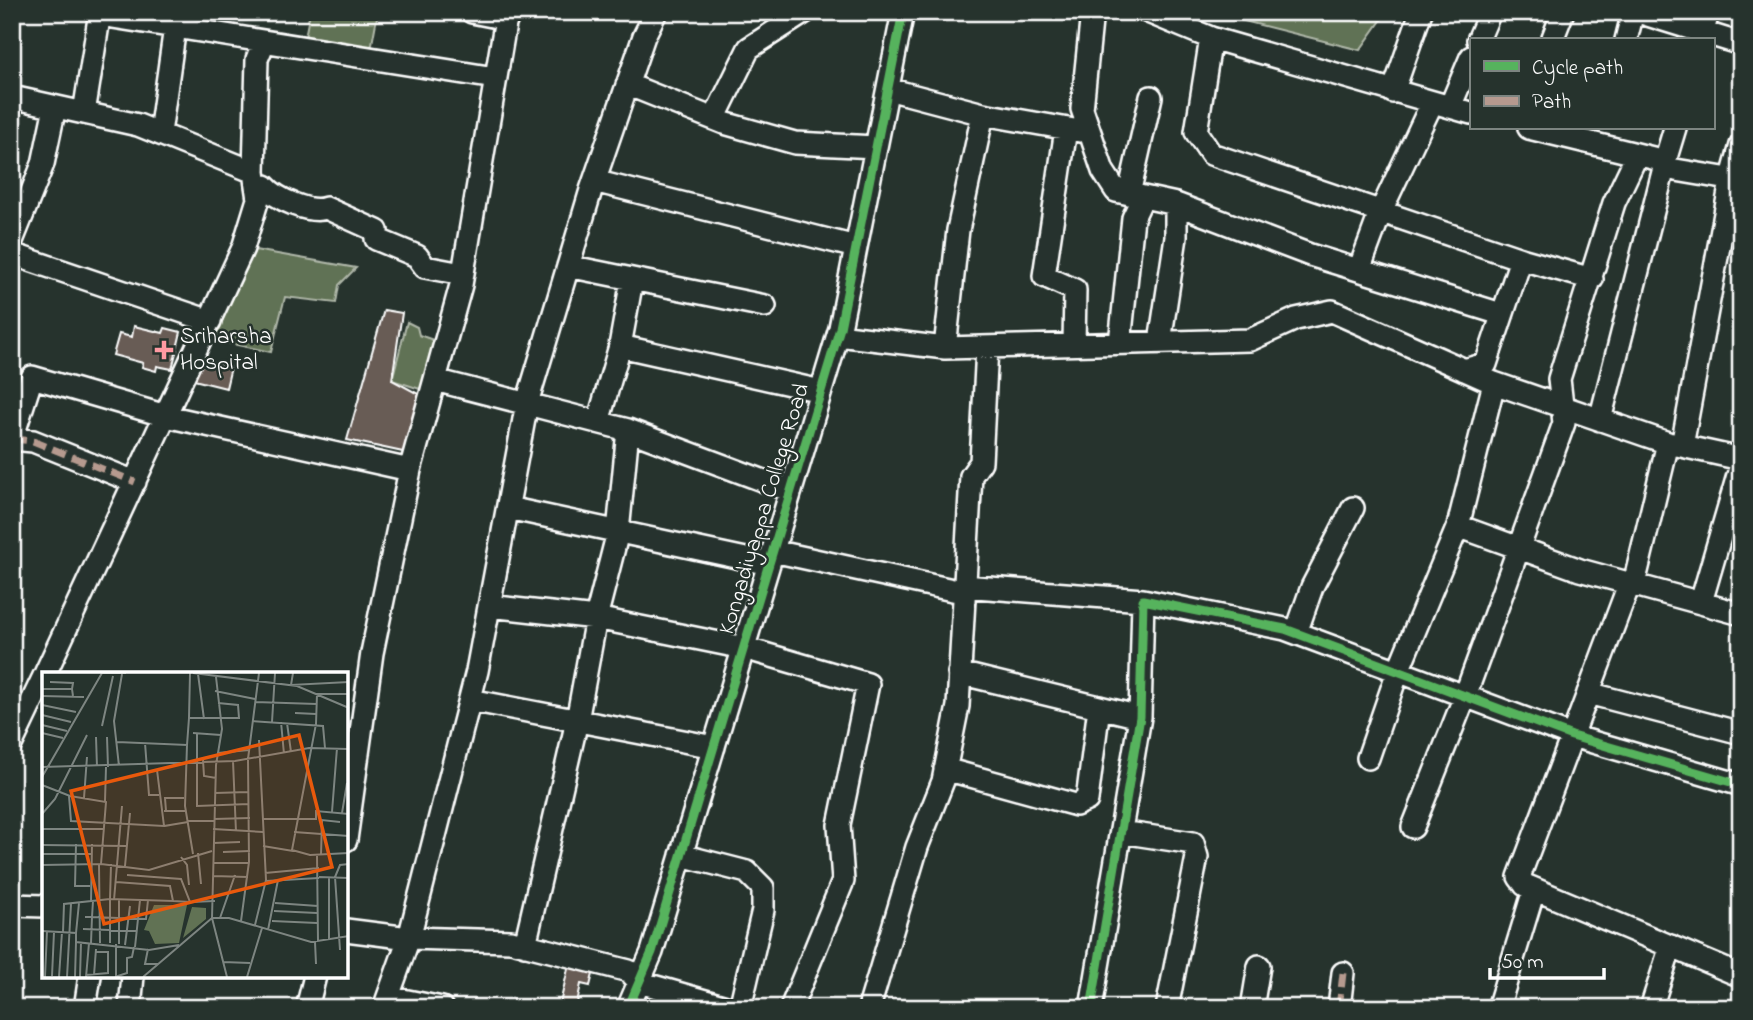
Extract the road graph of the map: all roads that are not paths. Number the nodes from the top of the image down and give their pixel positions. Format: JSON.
{"nodes":[{"id":1,"x":472,"y":12,"type":"edge"},
{"id":2,"x":656,"y":12,"type":"edge"},
{"id":3,"x":805,"y":12,"type":"edge"},
{"id":4,"x":903,"y":12,"type":"edge"},
{"id":5,"x":1093,"y":12,"type":"edge"},
{"id":6,"x":1148,"y":12,"type":"edge"},
{"id":7,"x":1421,"y":12,"type":"edge"},
{"id":8,"x":1490,"y":12,"type":"edge"},
{"id":9,"x":1563,"y":12,"type":"edge"},
{"id":10,"x":1635,"y":12,"type":"edge"},
{"id":11,"x":100,"y":14,"type":"edge"},
{"id":12,"x":508,"y":15,"type":"edge"},
{"id":13,"x":175,"y":27,"type":"junction"},
{"id":14,"x":1704,"y":28,"type":"edge"},
{"id":15,"x":1210,"y":38,"type":"junction"},
{"id":16,"x":1479,"y":38,"type":"edge"},
{"id":17,"x":1553,"y":38,"type":"edge"},
{"id":18,"x":1627,"y":38,"type":"edge"},
{"id":19,"x":264,"y":42,"type":"junction"},
{"id":20,"x":1741,"y":44,"type":"edge"},
{"id":21,"x":1470,"y":59,"type":"edge"},
{"id":22,"x":495,"y":78,"type":"junction"},
{"id":23,"x":629,"y":85,"type":"junction"},
{"id":24,"x":888,"y":89,"type":"junction"},
{"id":25,"x":1393,"y":92,"type":"junction"},
{"id":26,"x":12,"y":97,"type":"edge"},
{"id":27,"x":1151,"y":97,"type":"dead end"},
{"id":28,"x":1441,"y":105,"type":"junction"},
{"id":29,"x":55,"y":107,"type":"junction"},
{"id":30,"x":84,"y":113,"type":"junction"},
{"id":31,"x":1470,"y":113,"type":"edge"},
{"id":32,"x":983,"y":114,"type":"junction"},
{"id":33,"x":714,"y":118,"type":"junction"},
{"id":34,"x":1066,"y":130,"type":"junction"},
{"id":35,"x":1545,"y":130,"type":"edge"},
{"id":36,"x":1674,"y":130,"type":"edge"},
{"id":37,"x":160,"y":133,"type":"junction"},
{"id":38,"x":1092,"y":133,"type":"junction"},
{"id":39,"x":1602,"y":137,"type":"edge"},
{"id":40,"x":1741,"y":145,"type":"edge"},
{"id":41,"x":876,"y":147,"type":"junction"},
{"id":42,"x":1637,"y":155,"type":"junction"},
{"id":43,"x":1664,"y":165,"type":"junction"},
{"id":44,"x":255,"y":179,"type":"junction"},
{"id":45,"x":594,"y":181,"type":"junction"},
{"id":46,"x":1736,"y":181,"type":"edge"},
{"id":47,"x":1136,"y":195,"type":"junction"},
{"id":48,"x":1177,"y":204,"type":"junction"},
{"id":49,"x":1381,"y":211,"type":"junction"},
{"id":50,"x":12,"y":241,"type":"edge"},
{"id":51,"x":856,"y":247,"type":"junction"},
{"id":52,"x":12,"y":254,"type":"edge"},
{"id":53,"x":1521,"y":259,"type":"junction"},
{"id":54,"x":568,"y":266,"type":"junction"},
{"id":55,"x":1359,"y":270,"type":"junction"},
{"id":56,"x":462,"y":274,"type":"junction"},
{"id":57,"x":1592,"y":279,"type":"junction"},
{"id":58,"x":632,"y":280,"type":"junction"},
{"id":59,"x":765,"y":306,"type":"dead end"},
{"id":60,"x":1501,"y":314,"type":"junction"},
{"id":61,"x":210,"y":321,"type":"junction"},
{"id":62,"x":838,"y":335,"type":"junction"},
{"id":63,"x":1160,"y":342,"type":"junction"},
{"id":64,"x":1120,"y":343,"type":"junction"},
{"id":65,"x":1074,"y":344,"type":"junction"},
{"id":66,"x":620,"y":346,"type":"junction"},
{"id":67,"x":987,"y":346,"type":"junction"},
{"id":68,"x":945,"y":348,"type":"junction"},
{"id":69,"x":1464,"y":370,"type":"junction"},
{"id":70,"x":435,"y":380,"type":"junction"},
{"id":71,"x":1494,"y":383,"type":"junction"},
{"id":72,"x":821,"y":391,"type":"junction"},
{"id":73,"x":527,"y":403,"type":"junction"},
{"id":74,"x":1561,"y":407,"type":"junction"},
{"id":75,"x":166,"y":416,"type":"junction"},
{"id":76,"x":1600,"y":420,"type":"junction"},
{"id":77,"x":598,"y":422,"type":"junction"},
{"id":78,"x":628,"y":430,"type":"junction"},
{"id":79,"x":12,"y":439,"type":"edge"},
{"id":80,"x":1675,"y":445,"type":"junction"},
{"id":81,"x":1741,"y":459,"type":"edge"},
{"id":82,"x":1741,"y":465,"type":"edge"},
{"id":83,"x":410,"y":470,"type":"junction"},
{"id":84,"x":135,"y":482,"type":"junction"},
{"id":85,"x":791,"y":491,"type":"junction"},
{"id":86,"x":508,"y":508,"type":"junction"},
{"id":87,"x":1353,"y":508,"type":"dead end"},
{"id":88,"x":1458,"y":526,"type":"junction"},
{"id":89,"x":618,"y":531,"type":"junction"},
{"id":90,"x":1731,"y":534,"type":"edge"},
{"id":91,"x":1518,"y":548,"type":"junction"},
{"id":92,"x":771,"y":558,"type":"junction"},
{"id":93,"x":1634,"y":584,"type":"junction"},
{"id":94,"x":963,"y":589,"type":"junction"},
{"id":95,"x":1143,"y":600,"type":"junction"},
{"id":96,"x":1701,"y":602,"type":"junction"},
{"id":97,"x":489,"y":606,"type":"junction"},
{"id":98,"x":1741,"y":614,"type":"edge"},
{"id":99,"x":596,"y":618,"type":"junction"},
{"id":100,"x":1296,"y":633,"type":"junction"},
{"id":101,"x":744,"y":648,"type":"junction"},
{"id":102,"x":1398,"y":671,"type":"junction"},
{"id":103,"x":45,"y":672,"type":"edge"},
{"id":104,"x":959,"y":673,"type":"junction"},
{"id":105,"x":42,"y":679,"type":"edge"},
{"id":106,"x":1588,"y":693,"type":"junction"},
{"id":107,"x":1465,"y":696,"type":"junction"},
{"id":108,"x":470,"y":699,"type":"junction"},
{"id":109,"x":1099,"y":707,"type":"junction"},
{"id":110,"x":1140,"y":717,"type":"junction"},
{"id":111,"x":576,"y":721,"type":"junction"},
{"id":112,"x":1741,"y":733,"type":"edge"},
{"id":113,"x":1572,"y":737,"type":"junction"},
{"id":114,"x":12,"y":743,"type":"edge"},
{"id":115,"x":714,"y":747,"type":"junction"},
{"id":116,"x":1368,"y":758,"type":"dead end"},
{"id":117,"x":945,"y":769,"type":"junction"},
{"id":118,"x":1741,"y":785,"type":"edge"},
{"id":119,"x":348,"y":826,"type":"edge"},
{"id":120,"x":1413,"y":827,"type":"dead end"},
{"id":121,"x":1121,"y":832,"type":"junction"},
{"id":122,"x":681,"y":855,"type":"junction"},
{"id":123,"x":1525,"y":885,"type":"junction"},
{"id":124,"x":12,"y":905,"type":"edge"},
{"id":125,"x":42,"y":906,"type":"edge"},
{"id":126,"x":348,"y":930,"type":"edge"},
{"id":127,"x":409,"y":938,"type":"junction"},
{"id":128,"x":525,"y":944,"type":"junction"},
{"id":129,"x":1671,"y":946,"type":"junction"},
{"id":130,"x":1259,"y":966,"type":"dead end"},
{"id":131,"x":1342,"y":973,"type":"dead end"},
{"id":132,"x":1741,"y":975,"type":"edge"},
{"id":133,"x":90,"y":978,"type":"edge"},
{"id":134,"x":133,"y":978,"type":"edge"},
{"id":135,"x":314,"y":978,"type":"edge"},
{"id":136,"x":639,"y":982,"type":"junction"},
{"id":137,"x":386,"y":1002,"type":"edge"},
{"id":138,"x":85,"y":1008,"type":"edge"},
{"id":139,"x":130,"y":1008,"type":"edge"},
{"id":140,"x":307,"y":1008,"type":"edge"},
{"id":141,"x":442,"y":1008,"type":"edge"},
{"id":142,"x":628,"y":1008,"type":"edge"},
{"id":143,"x":730,"y":1008,"type":"edge"},
{"id":144,"x":740,"y":1008,"type":"edge"},
{"id":145,"x":791,"y":1008,"type":"edge"},
{"id":146,"x":869,"y":1008,"type":"edge"},
{"id":147,"x":1091,"y":1008,"type":"edge"},
{"id":148,"x":1167,"y":1008,"type":"edge"},
{"id":149,"x":1252,"y":1008,"type":"edge"},
{"id":150,"x":1339,"y":1008,"type":"edge"},
{"id":151,"x":1498,"y":1008,"type":"edge"},
{"id":152,"x":1651,"y":1008,"type":"edge"}],
"edges":[{"from":1,"to":12,"type":"street"},
{"from":2,"to":23,"type":"street"},
{"from":3,"to":33,"type":"street"},
{"from":4,"to":24,"type":"street","name":"Kongadiyappa College Road"},
{"from":5,"to":38,"type":"street"},
{"from":6,"to":15,"type":"street"},
{"from":7,"to":25,"type":"street"},
{"from":8,"to":16,"type":"street"},
{"from":9,"to":17,"type":"street"},
{"from":10,"to":14,"type":"street"},
{"from":10,"to":18,"type":"street"},
{"from":11,"to":13,"type":"street"},
{"from":11,"to":30,"type":"street"},
{"from":12,"to":22,"type":"street"},
{"from":13,"to":19,"type":"street"},
{"from":13,"to":37,"type":"street"},
{"from":14,"to":20,"type":"street"},
{"from":15,"to":25,"type":"street"},
{"from":15,"to":49,"type":"street"},
{"from":19,"to":22,"type":"street"},
{"from":19,"to":44,"type":"street"},
{"from":21,"to":28,"type":"street"},
{"from":22,"to":56,"type":"street"},
{"from":23,"to":33,"type":"street"},
{"from":23,"to":45,"type":"street"},
{"from":24,"to":32,"type":"street"},
{"from":24,"to":41,"type":"street","name":"Kongadiyappa College Road"},
{"from":25,"to":28,"type":"street"},
{"from":26,"to":29,"type":"street"},
{"from":27,"to":47,"type":"street"},
{"from":28,"to":31,"type":"street"},
{"from":28,"to":49,"type":"street"},
{"from":29,"to":30,"type":"street"},
{"from":29,"to":50,"type":"street"},
{"from":30,"to":37,"type":"street"},
{"from":32,"to":34,"type":"street"},
{"from":32,"to":68,"type":"street"},
{"from":33,"to":41,"type":"street"},
{"from":34,"to":38,"type":"street"},
{"from":34,"to":65,"type":"street"},
{"from":35,"to":39,"type":"street"},
{"from":36,"to":43,"type":"street"},
{"from":37,"to":44,"type":"street"},
{"from":38,"to":47,"type":"street"},
{"from":39,"to":42,"type":"street"},
{"from":40,"to":46,"type":"street"},
{"from":41,"to":51,"type":"street","name":"Kongadiyappa College Road"},
{"from":42,"to":43,"type":"street"},
{"from":42,"to":57,"type":"street"},
{"from":43,"to":46,"type":"street"},
{"from":43,"to":76,"type":"street"},
{"from":44,"to":56,"type":"street"},
{"from":44,"to":61,"type":"street"},
{"from":45,"to":51,"type":"street"},
{"from":45,"to":54,"type":"street"},
{"from":46,"to":80,"type":"street"},
{"from":47,"to":48,"type":"street"},
{"from":47,"to":64,"type":"street"},
{"from":48,"to":55,"type":"street"},
{"from":48,"to":63,"type":"street"},
{"from":49,"to":53,"type":"street"},
{"from":49,"to":55,"type":"street"},
{"from":51,"to":62,"type":"street","name":"Kongadiyappa College Road"},
{"from":52,"to":61,"type":"street"},
{"from":53,"to":57,"type":"street"},
{"from":53,"to":60,"type":"street"},
{"from":54,"to":58,"type":"street"},
{"from":54,"to":73,"type":"street"},
{"from":55,"to":60,"type":"street"},
{"from":56,"to":70,"type":"street"},
{"from":57,"to":74,"type":"street"},
{"from":58,"to":59,"type":"street"},
{"from":58,"to":66,"type":"street"},
{"from":60,"to":69,"type":"street"},
{"from":61,"to":75,"type":"street"},
{"from":62,"to":68,"type":"street"},
{"from":62,"to":72,"type":"street","name":"Kongadiyappa College Road"},
{"from":63,"to":64,"type":"street"},
{"from":63,"to":69,"type":"street"},
{"from":64,"to":65,"type":"street"},
{"from":65,"to":67,"type":"street"},
{"from":66,"to":72,"type":"street"},
{"from":66,"to":77,"type":"street"},
{"from":67,"to":68,"type":"street"},
{"from":67,"to":94,"type":"street"},
{"from":69,"to":71,"type":"street"},
{"from":70,"to":73,"type":"street"},
{"from":70,"to":83,"type":"street"},
{"from":71,"to":74,"type":"street"},
{"from":71,"to":88,"type":"street"},
{"from":72,"to":85,"type":"street","name":"Kongadiyappa College Road"},
{"from":73,"to":77,"type":"street"},
{"from":73,"to":86,"type":"street"},
{"from":74,"to":76,"type":"street"},
{"from":74,"to":91,"type":"street"},
{"from":75,"to":79,"type":"street"},
{"from":75,"to":83,"type":"street"},
{"from":75,"to":84,"type":"street"},
{"from":76,"to":80,"type":"street"},
{"from":77,"to":78,"type":"street"},
{"from":78,"to":85,"type":"street"},
{"from":78,"to":89,"type":"street"},
{"from":79,"to":84,"type":"street"},
{"from":80,"to":81,"type":"street"},
{"from":80,"to":93,"type":"street"},
{"from":82,"to":90,"type":"street"},
{"from":83,"to":119,"type":"street"},
{"from":84,"to":103,"type":"street"},
{"from":85,"to":92,"type":"street","name":"Kongadiyappa College Road"},
{"from":86,"to":89,"type":"street"},
{"from":86,"to":97,"type":"street"},
{"from":87,"to":100,"type":"street"},
{"from":88,"to":91,"type":"street"},
{"from":88,"to":102,"type":"street"},
{"from":89,"to":92,"type":"street"},
{"from":89,"to":99,"type":"street"},
{"from":90,"to":96,"type":"street"},
{"from":91,"to":93,"type":"street"},
{"from":91,"to":107,"type":"street"},
{"from":92,"to":94,"type":"street"},
{"from":92,"to":101,"type":"street","name":"Kongadiyappa College Road"},
{"from":93,"to":96,"type":"street"},
{"from":93,"to":106,"type":"street"},
{"from":94,"to":95,"type":"street"},
{"from":94,"to":104,"type":"street"},
{"from":95,"to":100,"type":"street"},
{"from":95,"to":110,"type":"street"},
{"from":96,"to":98,"type":"street"},
{"from":97,"to":99,"type":"street"},
{"from":97,"to":108,"type":"street"},
{"from":99,"to":101,"type":"street"},
{"from":99,"to":111,"type":"street"},
{"from":100,"to":102,"type":"street"},
{"from":101,"to":115,"type":"street","name":"Kongadiyappa College Road"},
{"from":101,"to":145,"type":"street"},
{"from":102,"to":107,"type":"street"},
{"from":102,"to":116,"type":"street"},
{"from":104,"to":109,"type":"street"},
{"from":104,"to":117,"type":"street"},
{"from":105,"to":114,"type":"street"},
{"from":106,"to":112,"type":"street"},
{"from":106,"to":113,"type":"street"},
{"from":107,"to":113,"type":"street"},
{"from":107,"to":120,"type":"street"},
{"from":108,"to":111,"type":"street"},
{"from":108,"to":127,"type":"street"},
{"from":109,"to":110,"type":"street"},
{"from":109,"to":117,"type":"street"},
{"from":110,"to":121,"type":"street"},
{"from":111,"to":115,"type":"street"},
{"from":111,"to":128,"type":"street"},
{"from":113,"to":118,"type":"street"},
{"from":113,"to":123,"type":"street"},
{"from":115,"to":122,"type":"street","name":"Kongadiyappa College Road"},
{"from":117,"to":146,"type":"street"},
{"from":121,"to":147,"type":"street"},
{"from":121,"to":148,"type":"street"},
{"from":122,"to":136,"type":"street","name":"Kongadiyappa College Road"},
{"from":122,"to":144,"type":"street"},
{"from":123,"to":129,"type":"street"},
{"from":123,"to":151,"type":"street"},
{"from":124,"to":125,"type":"street"},
{"from":126,"to":127,"type":"street"},
{"from":127,"to":128,"type":"street"},
{"from":127,"to":137,"type":"street"},
{"from":128,"to":136,"type":"street"},
{"from":129,"to":132,"type":"street"},
{"from":129,"to":152,"type":"street"},
{"from":130,"to":149,"type":"street"},
{"from":131,"to":150,"type":"street"},
{"from":133,"to":138,"type":"street"},
{"from":134,"to":139,"type":"street"},
{"from":135,"to":140,"type":"street"},
{"from":136,"to":142,"type":"street","name":"Kongadiyappa College Road"},
{"from":136,"to":143,"type":"street"},
{"from":137,"to":141,"type":"street"}]}
